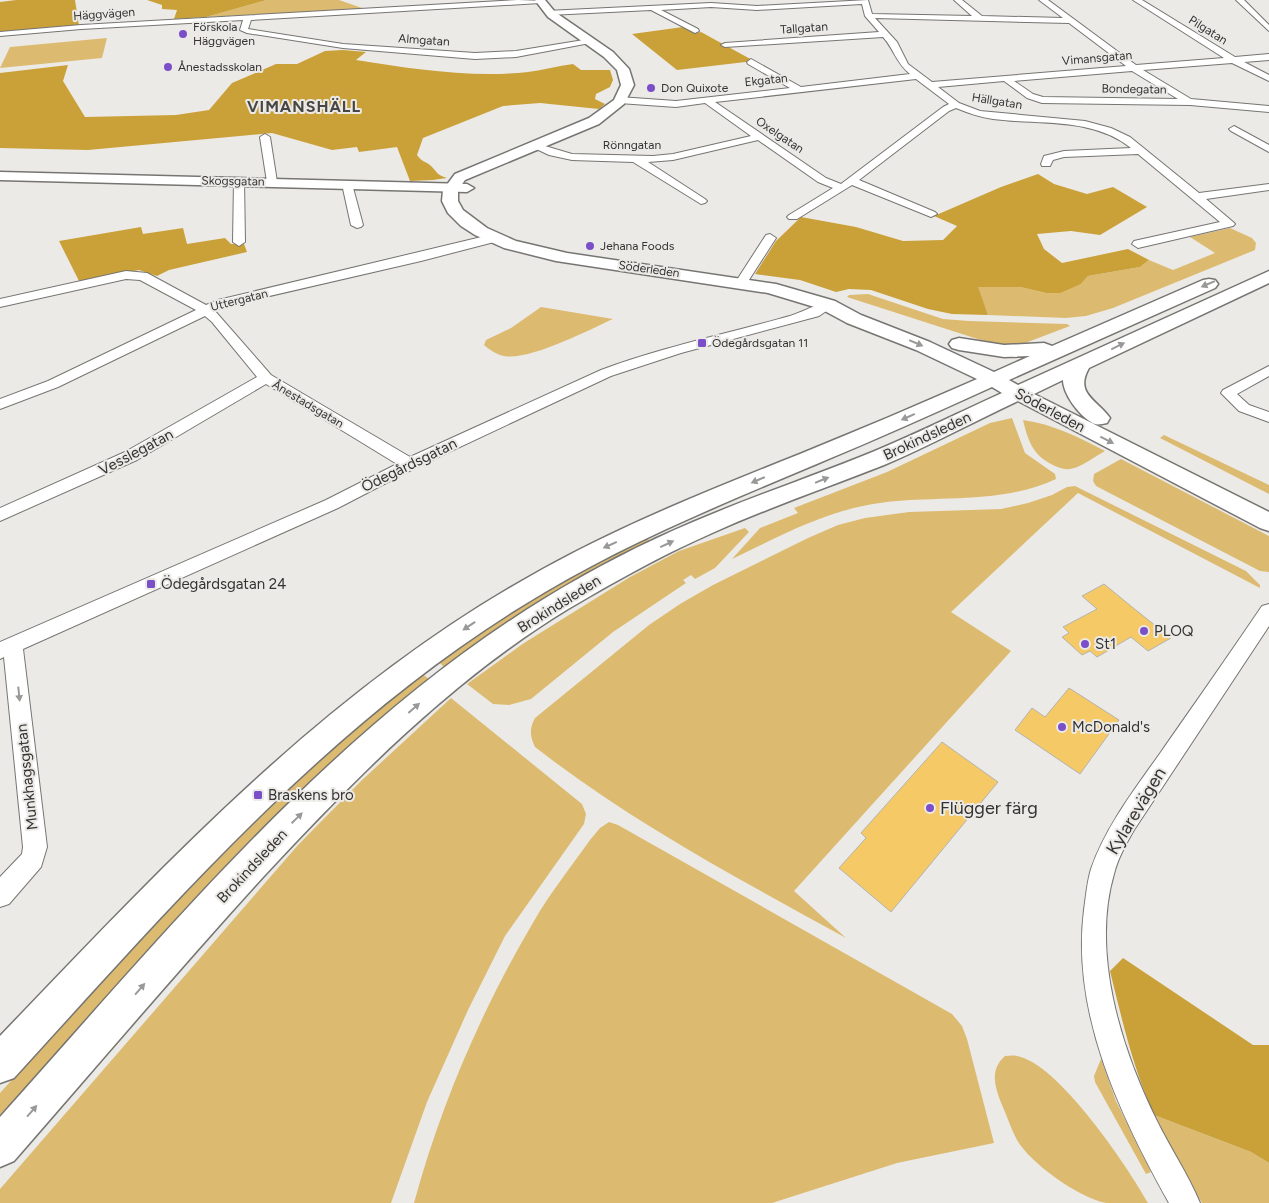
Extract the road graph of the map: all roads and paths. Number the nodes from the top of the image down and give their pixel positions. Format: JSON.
{"nodes":[{"id":1,"x":540,"y":0,"type":"edge"},
{"id":2,"x":958,"y":0,"type":"edge"},
{"id":3,"x":1043,"y":0,"type":"edge"},
{"id":4,"x":1137,"y":0,"type":"edge"},
{"id":5,"x":1240,"y":0,"type":"edge"},
{"id":6,"x":865,"y":1,"type":"edge"},
{"id":7,"x":652,"y":8,"type":"junction"},
{"id":8,"x":549,"y":13,"type":"junction"},
{"id":9,"x":263,"y":16,"type":"junction"},
{"id":10,"x":869,"y":16,"type":"junction"},
{"id":11,"x":248,"y":17,"type":"junction"},
{"id":12,"x":979,"y":18,"type":"junction"},
{"id":13,"x":1071,"y":21,"type":"junction"},
{"id":14,"x":1269,"y":30,"type":"edge"},
{"id":15,"x":695,"y":31,"type":"dead end"},
{"id":16,"x":257,"y":33,"type":"junction"},
{"id":17,"x":0,"y":34,"type":"edge"},
{"id":18,"x":886,"y":34,"type":"junction"},
{"id":19,"x":590,"y":41,"type":"junction"},
{"id":20,"x":725,"y":44,"type":"dead end"},
{"id":21,"x":1269,"y":57,"type":"edge"},
{"id":22,"x":1233,"y":60,"type":"junction"},
{"id":23,"x":751,"y":62,"type":"dead end"},
{"id":24,"x":1134,"y":68,"type":"junction"},
{"id":25,"x":916,"y":76,"type":"junction"},
{"id":26,"x":1005,"y":78,"type":"junction"},
{"id":27,"x":1269,"y":78,"type":"edge"},
{"id":28,"x":928,"y":85,"type":"junction"},
{"id":29,"x":800,"y":89,"type":"junction"},
{"id":30,"x":619,"y":100,"type":"junction"},
{"id":31,"x":706,"y":100,"type":"junction"},
{"id":32,"x":1190,"y":102,"type":"junction"},
{"id":33,"x":956,"y":106,"type":"junction"},
{"id":34,"x":1269,"y":109,"type":"edge"},
{"id":35,"x":1234,"y":129,"type":"dead end"},
{"id":36,"x":265,"y":137,"type":"dead end"},
{"id":37,"x":759,"y":137,"type":"junction"},
{"id":38,"x":534,"y":146,"type":"junction"},
{"id":39,"x":1269,"y":149,"type":"edge"},
{"id":40,"x":1141,"y":151,"type":"junction"},
{"id":41,"x":636,"y":159,"type":"junction"},
{"id":42,"x":1046,"y":164,"type":"dead end"},
{"id":43,"x":486,"y":166,"type":"junction"},
{"id":44,"x":0,"y":176,"type":"edge"},
{"id":45,"x":239,"y":181,"type":"junction"},
{"id":46,"x":272,"y":182,"type":"junction"},
{"id":47,"x":347,"y":184,"type":"junction"},
{"id":48,"x":847,"y":185,"type":"junction"},
{"id":49,"x":450,"y":187,"type":"junction"},
{"id":50,"x":467,"y":188,"type":"junction"},
{"id":51,"x":1269,"y":188,"type":"edge"},
{"id":52,"x":1196,"y":197,"type":"junction"},
{"id":53,"x":701,"y":201,"type":"dead end"},
{"id":54,"x":930,"y":214,"type":"dead end"},
{"id":55,"x":793,"y":217,"type":"dead end"},
{"id":56,"x":357,"y":225,"type":"dead end"},
{"id":57,"x":474,"y":226,"type":"junction"},
{"id":58,"x":494,"y":238,"type":"junction"},
{"id":59,"x":770,"y":238,"type":"dead end"},
{"id":60,"x":239,"y":242,"type":"dead end"},
{"id":61,"x":1138,"y":244,"type":"dead end"},
{"id":62,"x":1269,"y":258,"type":"edge"},
{"id":63,"x":1269,"y":276,"type":"edge"},
{"id":64,"x":741,"y":283,"type":"junction"},
{"id":65,"x":2,"y":299,"type":"edge"},
{"id":66,"x":828,"y":305,"type":"junction"},
{"id":67,"x":204,"y":309,"type":"junction"},
{"id":68,"x":959,"y":344,"type":"junction"},
{"id":69,"x":1065,"y":346,"type":"junction"},
{"id":70,"x":1081,"y":364,"type":"junction"},
{"id":71,"x":1269,"y":370,"type":"edge"},
{"id":72,"x":1002,"y":375,"type":"junction"},
{"id":73,"x":266,"y":378,"type":"junction"},
{"id":74,"x":1027,"y":389,"type":"junction"},
{"id":75,"x":0,"y":404,"type":"edge"},
{"id":76,"x":970,"y":416,"type":"junction"},
{"id":77,"x":1269,"y":417,"type":"edge"},
{"id":78,"x":1099,"y":418,"type":"junction"},
{"id":79,"x":1077,"y":425,"type":"junction"},
{"id":80,"x":409,"y":464,"type":"junction"},
{"id":81,"x":1269,"y":506,"type":"edge"},
{"id":82,"x":0,"y":515,"type":"edge"},
{"id":83,"x":1269,"y":522,"type":"edge"},
{"id":84,"x":1269,"y":611,"type":"edge"},
{"id":85,"x":7,"y":648,"type":"edge"},
{"id":86,"x":33,"y":859,"type":"joint"},
{"id":87,"x":0,"y":895,"type":"edge"},
{"id":88,"x":0,"y":1064,"type":"edge"},
{"id":89,"x":0,"y":1147,"type":"edge"},
{"id":90,"x":1185,"y":1203,"type":"edge"}],
"edges":[{"from":1,"to":8,"type":"main road"},
{"from":1,"to":9,"type":"street","name":"Häggvägen"},
{"from":2,"to":12,"type":"street"},
{"from":3,"to":13,"type":"street"},
{"from":4,"to":22,"type":"street","name":"Pilgatan"},
{"from":5,"to":14,"type":"street"},
{"from":6,"to":7,"type":"street"},
{"from":6,"to":10,"type":"street","name":"Hällgatan"},
{"from":7,"to":8,"type":"street"},
{"from":7,"to":15,"type":"street"},
{"from":8,"to":19,"type":"main road"},
{"from":9,"to":11,"type":"street","name":"Häggvägen"},
{"from":9,"to":16,"type":"street"},
{"from":10,"to":12,"type":"street"},
{"from":10,"to":18,"type":"street","name":"Hällgatan"},
{"from":11,"to":16,"type":"street"},
{"from":11,"to":17,"type":"street","name":"Häggvägen"},
{"from":12,"to":13,"type":"street"},
{"from":13,"to":24,"type":"street"},
{"from":16,"to":19,"type":"street","name":"Almgatan"},
{"from":18,"to":20,"type":"street","name":"Tallgatan"},
{"from":18,"to":25,"type":"street","name":"Hällgatan"},
{"from":19,"to":30,"type":"main road"},
{"from":21,"to":22,"type":"street","name":"Vimansgatan"},
{"from":22,"to":24,"type":"street","name":"Vimansgatan"},
{"from":22,"to":27,"type":"street","name":"Pilgatan"},
{"from":23,"to":29,"type":"street"},
{"from":24,"to":26,"type":"street","name":"Vimansgatan"},
{"from":24,"to":32,"type":"street"},
{"from":25,"to":28,"type":"street","name":"Hällgatan"},
{"from":25,"to":29,"type":"street","name":"Ekgatan"},
{"from":26,"to":28,"type":"street","name":"Vimansgatan"},
{"from":26,"to":32,"type":"street","name":"Bondegatan"},
{"from":28,"to":33,"type":"street","name":"Hällgatan"},
{"from":29,"to":31,"type":"street","name":"Ekgatan"},
{"from":30,"to":31,"type":"street","name":"Ekgatan"},
{"from":30,"to":38,"type":"main road"},
{"from":31,"to":37,"type":"street","name":"Oxelgatan"},
{"from":32,"to":34,"type":"street","name":"Bondegatan"},
{"from":33,"to":40,"type":"street","name":"Hällgatan"},
{"from":33,"to":48,"type":"street"},
{"from":35,"to":39,"type":"street"},
{"from":36,"to":46,"type":"street"},
{"from":37,"to":41,"type":"street","name":"Rönngatan"},
{"from":37,"to":48,"type":"street","name":"Oxelgatan"},
{"from":38,"to":41,"type":"street","name":"Rönngatan"},
{"from":38,"to":43,"type":"main road"},
{"from":40,"to":42,"type":"street"},
{"from":40,"to":52,"type":"street","name":"Hällgatan"},
{"from":41,"to":53,"type":"street"},
{"from":43,"to":49,"type":"main road"},
{"from":43,"to":50,"type":"main road"},
{"from":44,"to":45,"type":"street","name":"Skogsgatan"},
{"from":45,"to":46,"type":"street","name":"Skogsgatan"},
{"from":45,"to":60,"type":"street"},
{"from":46,"to":47,"type":"street","name":"Skogsgatan"},
{"from":47,"to":49,"type":"street","name":"Skogsgatan"},
{"from":47,"to":56,"type":"street"},
{"from":48,"to":54,"type":"street","name":"Oxelgatan"},
{"from":48,"to":55,"type":"street"},
{"from":49,"to":50,"type":"street","name":"Skogsgatan"},
{"from":49,"to":57,"type":"main road","name":"Söderleden"},
{"from":50,"to":57,"type":"main road"},
{"from":51,"to":52,"type":"street"},
{"from":52,"to":61,"type":"street","name":"Hällgatan"},
{"from":57,"to":58,"type":"main road","name":"Söderleden"},
{"from":58,"to":64,"type":"main road","name":"Söderleden"},
{"from":58,"to":67,"type":"street","name":"Uttergatan"},
{"from":59,"to":64,"type":"street"},
{"from":62,"to":69,"type":"main road","name":"Brokindsleden","one_way":true},
{"from":70,"to":63,"type":"main road","name":"Brokindsleden","one_way":true},
{"from":64,"to":66,"type":"main road","name":"Söderleden"},
{"from":65,"to":67,"type":"street","name":"Ånestadsgatan"},
{"from":66,"to":68,"type":"main road","name":"Söderleden"},
{"from":66,"to":72,"type":"main road","name":"Söderleden","one_way":true},
{"from":66,"to":80,"type":"street","name":"Ödegårdsgatan"},
{"from":67,"to":73,"type":"street","name":"Ånestadsgatan"},
{"from":67,"to":75,"type":"street","name":"Uttergatan"},
{"from":68,"to":69,"type":"main road"},
{"from":68,"to":72,"type":"main road","name":"Söderleden"},
{"from":69,"to":72,"type":"main road","name":"Brokindsleden"},
{"from":70,"to":74,"type":"main road","name":"Brokindsleden"},
{"from":70,"to":78,"type":"main road"},
{"from":71,"to":77,"type":"street"},
{"from":72,"to":74,"type":"main road","name":"Söderleden"},
{"from":72,"to":88,"type":"main road","name":"Brokindsleden","one_way":true},
{"from":73,"to":80,"type":"street","name":"Ånestadsgatan"},
{"from":73,"to":82,"type":"street","name":"Vesslegatan"},
{"from":74,"to":76,"type":"main road","name":"Brokindsleden"},
{"from":74,"to":78,"type":"main road","name":"Söderleden"},
{"from":74,"to":79,"type":"main road","name":"Söderleden"},
{"from":76,"to":79,"type":"main road"},
{"from":89,"to":76,"type":"main road","name":"Brokindsleden","one_way":true},
{"from":78,"to":81,"type":"main road","name":"Söderleden"},
{"from":79,"to":83,"type":"main road","name":"Söderleden","one_way":true},
{"from":80,"to":85,"type":"street","name":"Ödegårdsgatan"},
{"from":84,"to":90,"type":"street","name":"Kylarevägen"},
{"from":85,"to":86,"type":"street","name":"Munkhagsgatan","one_way":true},
{"from":86,"to":87,"type":"street","name":"Munkhagsgatan"}]}
